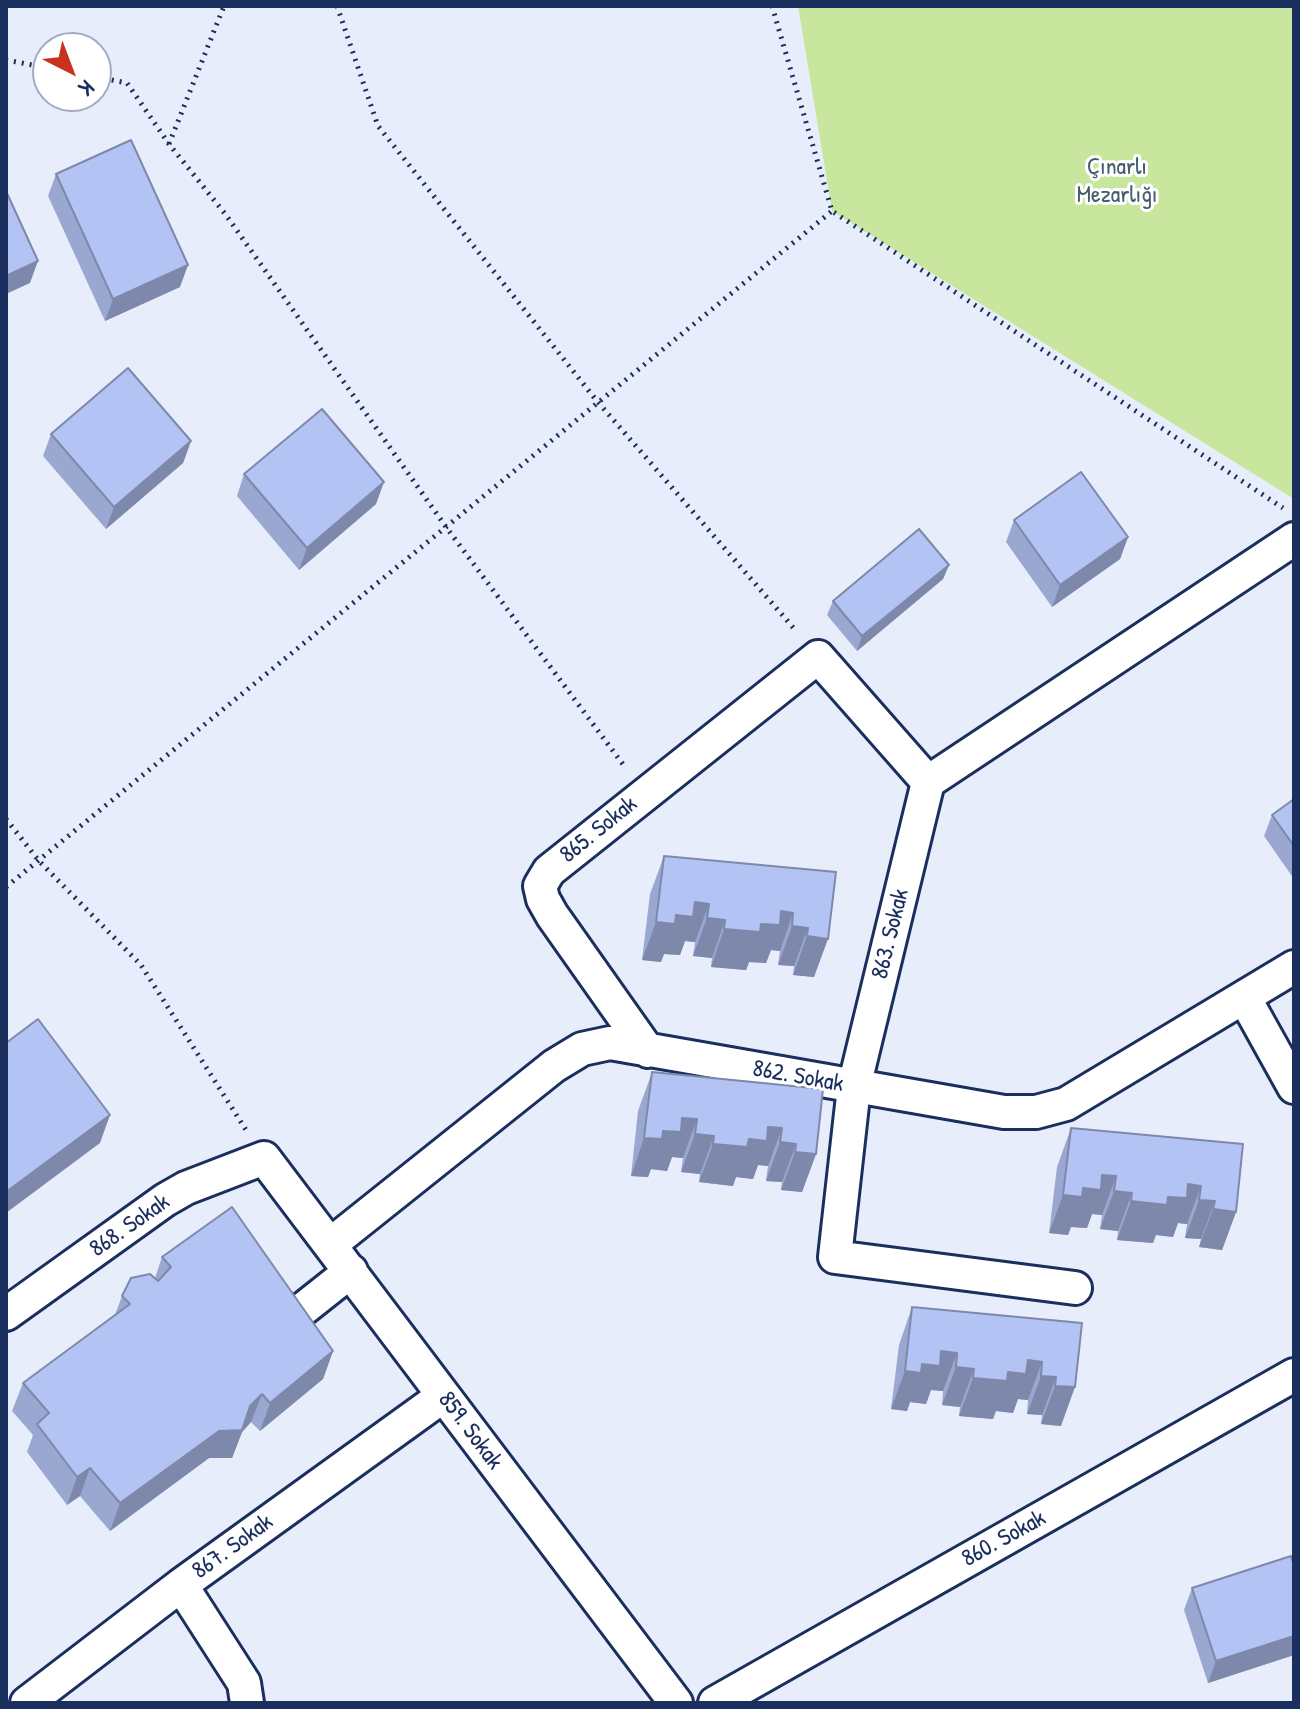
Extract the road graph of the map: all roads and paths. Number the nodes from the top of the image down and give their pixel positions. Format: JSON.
{"nodes":[{"id":1,"x":224,"y":6,"type":"edge"},
{"id":2,"x":337,"y":6,"type":"edge"},
{"id":3,"x":772,"y":6,"type":"edge"},
{"id":4,"x":6,"y":60,"type":"edge"},
{"id":5,"x":32,"y":65,"type":"edge"},
{"id":6,"x":112,"y":80,"type":"edge"},
{"id":7,"x":169,"y":144,"type":"junction"},
{"id":8,"x":832,"y":211,"type":"junction"},
{"id":9,"x":597,"y":401,"type":"junction"},
{"id":10,"x":1294,"y":515,"type":"edge"},
{"id":11,"x":446,"y":527,"type":"junction"},
{"id":12,"x":1294,"y":539,"type":"edge"},
{"id":13,"x":818,"y":657,"type":"junction"},
{"id":14,"x":928,"y":782,"type":"junction"},
{"id":15,"x":645,"y":794,"type":"junction"},
{"id":16,"x":6,"y":819,"type":"edge"},
{"id":17,"x":39,"y":861,"type":"junction"},
{"id":18,"x":6,"y":887,"type":"edge"},
{"id":19,"x":1294,"y":967,"type":"edge"},
{"id":20,"x":1244,"y":997,"type":"junction"},
{"id":21,"x":648,"y":1051,"type":"junction"},
{"id":22,"x":854,"y":1087,"type":"junction"},
{"id":23,"x":1294,"y":1087,"type":"edge"},
{"id":24,"x":264,"y":1158,"type":"junction"},
{"id":25,"x":331,"y":1244,"type":"junction"},
{"id":26,"x":351,"y":1271,"type":"junction"},
{"id":27,"x":1075,"y":1288,"type":"dead end"},
{"id":28,"x":298,"y":1313,"type":"edge"},
{"id":29,"x":6,"y":1314,"type":"edge"},
{"id":30,"x":1294,"y":1375,"type":"edge"},
{"id":31,"x":443,"y":1396,"type":"junction"},
{"id":32,"x":181,"y":1585,"type":"junction"},
{"id":33,"x":27,"y":1703,"type":"edge"},
{"id":34,"x":247,"y":1703,"type":"edge"},
{"id":35,"x":676,"y":1703,"type":"edge"},
{"id":36,"x":715,"y":1703,"type":"edge"}],
"edges":[{"from":1,"to":7,"type":"path"},
{"from":2,"to":9,"type":"path"},
{"from":3,"to":8,"type":"path"},
{"from":4,"to":5,"type":"path"},
{"from":6,"to":7,"type":"path"},
{"from":7,"to":11,"type":"path"},
{"from":8,"to":9,"type":"path"},
{"from":8,"to":10,"type":"path"},
{"from":9,"to":11,"type":"path"},
{"from":9,"to":13,"type":"path"},
{"from":11,"to":15,"type":"path"},
{"from":11,"to":17,"type":"path"},
{"from":12,"to":14,"type":"street"},
{"from":13,"to":14,"type":"street"},
{"from":13,"to":15,"type":"street","name":"865. Sokak"},
{"from":14,"to":22,"type":"street","name":"863. Sokak"},
{"from":15,"to":21,"type":"street","name":"865. Sokak"},
{"from":16,"to":17,"type":"path"},
{"from":17,"to":18,"type":"path"},
{"from":17,"to":24,"type":"path"},
{"from":19,"to":20,"type":"street","name":"862. Sokak"},
{"from":20,"to":22,"type":"street","name":"862. Sokak"},
{"from":20,"to":23,"type":"street"},
{"from":21,"to":22,"type":"street","name":"862. Sokak"},
{"from":21,"to":25,"type":"street","name":"862. Sokak"},
{"from":22,"to":27,"type":"street","name":"863. Sokak"},
{"from":24,"to":25,"type":"street","name":"859. Sokak"},
{"from":24,"to":29,"type":"street","name":"868. Sokak"},
{"from":25,"to":26,"type":"street","name":"859. Sokak"},
{"from":26,"to":28,"type":"street"},
{"from":26,"to":31,"type":"street","name":"859. Sokak"},
{"from":30,"to":36,"type":"street","name":"860. Sokak"},
{"from":31,"to":32,"type":"street","name":"867. Sokak"},
{"from":31,"to":35,"type":"street","name":"859. Sokak"},
{"from":32,"to":33,"type":"street","name":"867. Sokak"},
{"from":32,"to":34,"type":"street"}]}
